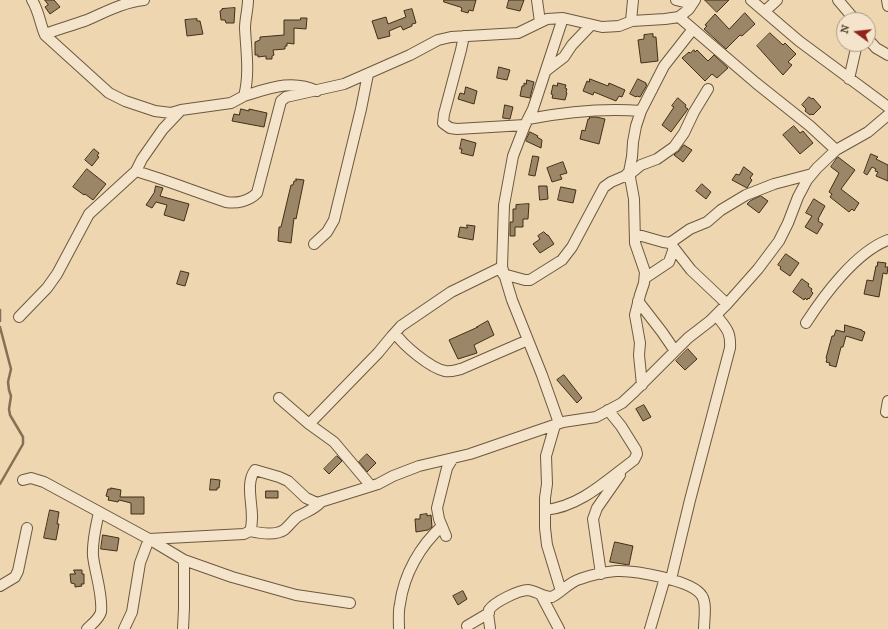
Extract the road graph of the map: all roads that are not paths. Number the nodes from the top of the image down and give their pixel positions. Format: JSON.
{"nodes":[{"id":1,"x":32,"y":0,"type":"edge"},
{"id":2,"x":143,"y":0,"type":"edge"},
{"id":3,"x":248,"y":0,"type":"edge"},
{"id":4,"x":537,"y":0,"type":"edge"},
{"id":5,"x":633,"y":0,"type":"edge"},
{"id":6,"x":676,"y":0,"type":"edge"},
{"id":7,"x":751,"y":0,"type":"edge"},
{"id":8,"x":778,"y":0,"type":"edge"},
{"id":9,"x":838,"y":0,"type":"edge"},
{"id":10,"x":887,"y":0,"type":"edge"},
{"id":11,"x":694,"y":2,"type":"edge"},
{"id":12,"x":888,"y":6,"type":"edge"},
{"id":13,"x":765,"y":11,"type":"junction"},
{"id":14,"x":849,"y":12,"type":"edge"},
{"id":15,"x":679,"y":17,"type":"junction"},
{"id":16,"x":563,"y":18,"type":"junction"},
{"id":17,"x":631,"y":21,"type":"junction"},
{"id":18,"x":540,"y":22,"type":"junction"},
{"id":19,"x":591,"y":25,"type":"junction"},
{"id":20,"x":693,"y":29,"type":"junction"},
{"id":21,"x":45,"y":34,"type":"junction"},
{"id":22,"x":464,"y":36,"type":"junction"},
{"id":23,"x":876,"y":48,"type":"edge"},
{"id":24,"x":856,"y":52,"type":"edge"},
{"id":25,"x":888,"y":55,"type":"edge"},
{"id":26,"x":547,"y":70,"type":"junction"},
{"id":27,"x":368,"y":74,"type":"junction"},
{"id":28,"x":849,"y":79,"type":"junction"},
{"id":29,"x":708,"y":89,"type":"dead end"},
{"id":30,"x":317,"y":91,"type":"junction"},
{"id":31,"x":244,"y":96,"type":"junction"},
{"id":32,"x":888,"y":107,"type":"edge"},
{"id":33,"x":182,"y":110,"type":"junction"},
{"id":34,"x":641,"y":111,"type":"junction"},
{"id":35,"x":888,"y":115,"type":"edge"},
{"id":36,"x":527,"y":122,"type":"junction"},
{"id":37,"x":836,"y":150,"type":"junction"},
{"id":38,"x":136,"y":171,"type":"junction"},
{"id":39,"x":629,"y":173,"type":"junction"},
{"id":40,"x":812,"y":174,"type":"junction"},
{"id":41,"x":634,"y":234,"type":"junction"},
{"id":42,"x":886,"y":243,"type":"edge"},
{"id":43,"x":314,"y":244,"type":"dead end"},
{"id":44,"x":672,"y":245,"type":"junction"},
{"id":45,"x":503,"y":270,"type":"junction"},
{"id":46,"x":645,"y":278,"type":"junction"},
{"id":47,"x":638,"y":301,"type":"junction"},
{"id":48,"x":727,"y":304,"type":"junction"},
{"id":49,"x":716,"y":315,"type":"junction"},
{"id":50,"x":19,"y":317,"type":"dead end"},
{"id":51,"x":806,"y":323,"type":"dead end"},
{"id":52,"x":394,"y":333,"type":"junction"},
{"id":53,"x":528,"y":340,"type":"junction"},
{"id":54,"x":675,"y":351,"type":"junction"},
{"id":55,"x":642,"y":385,"type":"junction"},
{"id":56,"x":279,"y":398,"type":"dead end"},
{"id":57,"x":888,"y":401,"type":"edge"},
{"id":58,"x":608,"y":410,"type":"junction"},
{"id":59,"x":886,"y":412,"type":"dead end"},
{"id":60,"x":309,"y":424,"type":"junction"},
{"id":61,"x":557,"y":424,"type":"junction"},
{"id":62,"x":454,"y":458,"type":"junction"},
{"id":63,"x":626,"y":466,"type":"junction"},
{"id":64,"x":22,"y":480,"type":"dead end"},
{"id":65,"x":371,"y":486,"type":"junction"},
{"id":66,"x":321,"y":502,"type":"junction"},
{"id":67,"x":545,"y":510,"type":"junction"},
{"id":68,"x":99,"y":512,"type":"junction"},
{"id":69,"x":442,"y":526,"type":"junction"},
{"id":70,"x":27,"y":528,"type":"dead end"},
{"id":71,"x":250,"y":531,"type":"junction"},
{"id":72,"x":446,"y":536,"type":"dead end"},
{"id":73,"x":149,"y":539,"type":"junction"},
{"id":74,"x":184,"y":560,"type":"junction"},
{"id":75,"x":601,"y":574,"type":"junction"},
{"id":76,"x":668,"y":579,"type":"junction"},
{"id":77,"x":0,"y":586,"type":"edge"},
{"id":78,"x":561,"y":591,"type":"junction"},
{"id":79,"x":541,"y":595,"type":"junction"},
{"id":80,"x":350,"y":603,"type":"dead end"},
{"id":81,"x":489,"y":613,"type":"junction"},
{"id":82,"x":467,"y":626,"type":"dead end"},
{"id":83,"x":87,"y":629,"type":"edge"},
{"id":84,"x":124,"y":629,"type":"edge"},
{"id":85,"x":183,"y":629,"type":"edge"},
{"id":86,"x":399,"y":629,"type":"edge"},
{"id":87,"x":490,"y":629,"type":"edge"},
{"id":88,"x":559,"y":629,"type":"edge"},
{"id":89,"x":650,"y":629,"type":"edge"},
{"id":90,"x":704,"y":629,"type":"edge"}],
"edges":[{"from":1,"to":21,"type":"street"},
{"from":2,"to":21,"type":"street"},
{"from":3,"to":31,"type":"street"},
{"from":4,"to":18,"type":"street"},
{"from":5,"to":17,"type":"street"},
{"from":6,"to":11,"type":"street"},
{"from":7,"to":13,"type":"street"},
{"from":8,"to":13,"type":"street"},
{"from":9,"to":14,"type":"street"},
{"from":10,"to":12,"type":"street"},
{"from":11,"to":15,"type":"street"},
{"from":13,"to":28,"type":"street"},
{"from":15,"to":17,"type":"street"},
{"from":15,"to":20,"type":"street"},
{"from":16,"to":18,"type":"street"},
{"from":16,"to":19,"type":"street"},
{"from":16,"to":26,"type":"street"},
{"from":17,"to":19,"type":"street"},
{"from":18,"to":22,"type":"street"},
{"from":19,"to":26,"type":"street"},
{"from":20,"to":34,"type":"street"},
{"from":20,"to":37,"type":"street"},
{"from":21,"to":33,"type":"street"},
{"from":22,"to":27,"type":"street"},
{"from":22,"to":36,"type":"street"},
{"from":23,"to":25,"type":"street"},
{"from":24,"to":28,"type":"street"},
{"from":26,"to":36,"type":"street"},
{"from":27,"to":30,"type":"street"},
{"from":27,"to":43,"type":"street"},
{"from":28,"to":32,"type":"street"},
{"from":29,"to":39,"type":"street"},
{"from":30,"to":31,"type":"street"},
{"from":30,"to":38,"type":"street"},
{"from":31,"to":33,"type":"street"},
{"from":33,"to":38,"type":"street"},
{"from":34,"to":36,"type":"street"},
{"from":34,"to":39,"type":"street"},
{"from":35,"to":37,"type":"street"},
{"from":36,"to":45,"type":"street"},
{"from":37,"to":40,"type":"street"},
{"from":38,"to":50,"type":"street"},
{"from":39,"to":41,"type":"street"},
{"from":39,"to":45,"type":"street"},
{"from":40,"to":44,"type":"street"},
{"from":40,"to":48,"type":"street"},
{"from":41,"to":44,"type":"street"},
{"from":41,"to":46,"type":"street"},
{"from":42,"to":51,"type":"street"},
{"from":44,"to":46,"type":"street"},
{"from":44,"to":48,"type":"street"},
{"from":45,"to":52,"type":"street"},
{"from":45,"to":53,"type":"street"},
{"from":46,"to":47,"type":"street"},
{"from":47,"to":54,"type":"street"},
{"from":47,"to":55,"type":"street"},
{"from":48,"to":49,"type":"street"},
{"from":49,"to":54,"type":"street"},
{"from":49,"to":76,"type":"street"},
{"from":52,"to":53,"type":"street"},
{"from":52,"to":60,"type":"street"},
{"from":53,"to":61,"type":"street"},
{"from":54,"to":55,"type":"street"},
{"from":55,"to":58,"type":"street"},
{"from":56,"to":60,"type":"street"},
{"from":57,"to":59,"type":"street"},
{"from":58,"to":61,"type":"street"},
{"from":58,"to":63,"type":"street"},
{"from":60,"to":65,"type":"street"},
{"from":61,"to":62,"type":"street"},
{"from":61,"to":67,"type":"street"},
{"from":62,"to":65,"type":"street"},
{"from":62,"to":69,"type":"street"},
{"from":63,"to":67,"type":"street"},
{"from":63,"to":75,"type":"street"},
{"from":64,"to":68,"type":"street"},
{"from":65,"to":66,"type":"street"},
{"from":66,"to":71,"type":"street"},
{"from":66,"to":71,"type":"street"},
{"from":67,"to":78,"type":"street"},
{"from":68,"to":73,"type":"street"},
{"from":68,"to":83,"type":"street"},
{"from":69,"to":72,"type":"street"},
{"from":69,"to":86,"type":"street"},
{"from":70,"to":77,"type":"street"},
{"from":71,"to":73,"type":"street"},
{"from":73,"to":74,"type":"street"},
{"from":73,"to":84,"type":"street"},
{"from":74,"to":80,"type":"street"},
{"from":74,"to":85,"type":"street"},
{"from":75,"to":76,"type":"street"},
{"from":75,"to":78,"type":"street"},
{"from":76,"to":89,"type":"street"},
{"from":76,"to":90,"type":"street"},
{"from":78,"to":79,"type":"street"},
{"from":79,"to":81,"type":"street"},
{"from":79,"to":88,"type":"street"},
{"from":81,"to":82,"type":"street"},
{"from":81,"to":87,"type":"street"}]}
